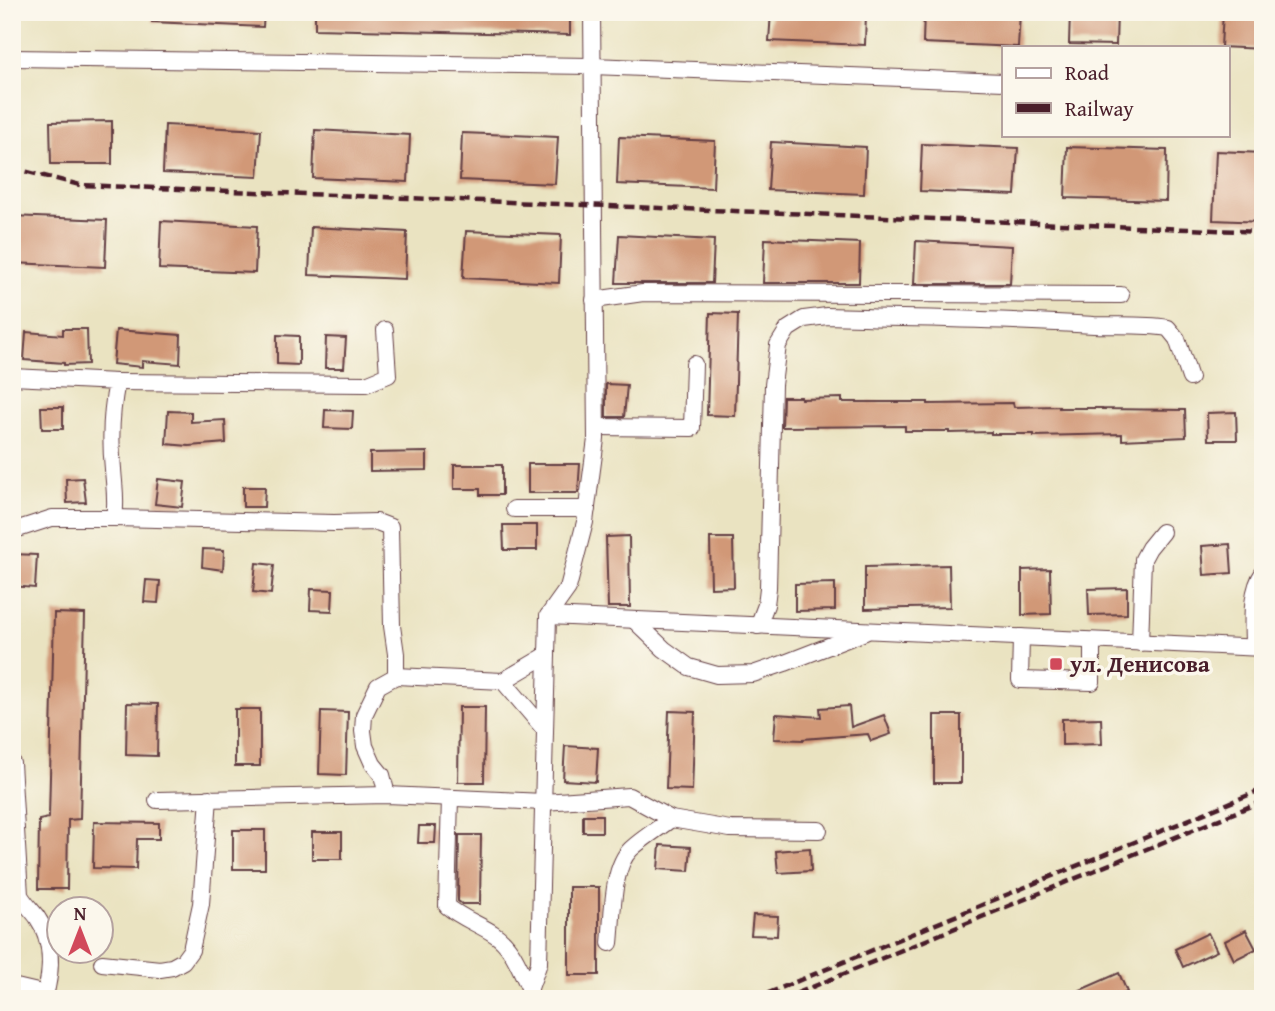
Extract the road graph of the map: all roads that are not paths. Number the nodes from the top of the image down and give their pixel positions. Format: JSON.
{"nodes":[{"id":1,"x":592,"y":12,"type":"edge"},
{"id":2,"x":12,"y":58,"type":"edge"},
{"id":3,"x":592,"y":66,"type":"junction"},
{"id":4,"x":1002,"y":82,"type":"edge"},
{"id":5,"x":1121,"y":295,"type":"dead end"},
{"id":6,"x":594,"y":300,"type":"junction"},
{"id":7,"x":385,"y":330,"type":"dead end"},
{"id":8,"x":694,"y":364,"type":"dead end"},
{"id":9,"x":12,"y":377,"type":"edge"},
{"id":10,"x":1189,"y":378,"type":"dead end"},
{"id":11,"x":117,"y":382,"type":"junction"},
{"id":12,"x":596,"y":427,"type":"junction"},
{"id":13,"x":514,"y":509,"type":"dead end"},
{"id":14,"x":587,"y":509,"type":"junction"},
{"id":15,"x":114,"y":518,"type":"junction"},
{"id":16,"x":12,"y":531,"type":"edge"},
{"id":17,"x":1163,"y":532,"type":"dead end"},
{"id":18,"x":1263,"y":573,"type":"edge"},
{"id":19,"x":548,"y":616,"type":"junction"},
{"id":20,"x":634,"y":620,"type":"junction"},
{"id":21,"x":758,"y":626,"type":"junction"},
{"id":22,"x":870,"y":630,"type":"junction"},
{"id":23,"x":1021,"y":637,"type":"junction"},
{"id":24,"x":1093,"y":641,"type":"junction"},
{"id":25,"x":1140,"y":643,"type":"junction"},
{"id":26,"x":1258,"y":647,"type":"edge"},
{"id":27,"x":547,"y":655,"type":"junction"},
{"id":28,"x":396,"y":676,"type":"junction"},
{"id":29,"x":503,"y":681,"type":"junction"},
{"id":30,"x":545,"y":730,"type":"junction"},
{"id":31,"x":12,"y":763,"type":"edge"},
{"id":32,"x":387,"y":795,"type":"junction"},
{"id":33,"x":450,"y":797,"type":"junction"},
{"id":34,"x":209,"y":799,"type":"junction"},
{"id":35,"x":157,"y":800,"type":"dead end"},
{"id":36,"x":544,"y":802,"type":"junction"},
{"id":37,"x":671,"y":819,"type":"junction"},
{"id":38,"x":819,"y":830,"type":"dead end"},
{"id":39,"x":610,"y":943,"type":"dead end"},
{"id":40,"x":116,"y":964,"type":"edge"},
{"id":41,"x":12,"y":986,"type":"edge"},
{"id":42,"x":528,"y":994,"type":"edge"},
{"id":43,"x":45,"y":997,"type":"edge"}],
"edges":[{"from":1,"to":3,"type":"street"},
{"from":2,"to":3,"type":"street"},
{"from":3,"to":4,"type":"street"},
{"from":3,"to":6,"type":"street"},
{"from":5,"to":6,"type":"street"},
{"from":6,"to":12,"type":"street"},
{"from":7,"to":11,"type":"street"},
{"from":8,"to":12,"type":"street"},
{"from":9,"to":11,"type":"street"},
{"from":10,"to":21,"type":"street"},
{"from":11,"to":15,"type":"street"},
{"from":12,"to":14,"type":"street"},
{"from":13,"to":14,"type":"street"},
{"from":14,"to":19,"type":"street"},
{"from":15,"to":16,"type":"street"},
{"from":15,"to":28,"type":"street"},
{"from":17,"to":25,"type":"street"},
{"from":18,"to":26,"type":"street"},
{"from":19,"to":20,"type":"street"},
{"from":19,"to":27,"type":"street"},
{"from":20,"to":21,"type":"street"},
{"from":20,"to":22,"type":"street"},
{"from":21,"to":22,"type":"street"},
{"from":22,"to":23,"type":"street"},
{"from":23,"to":24,"type":"street"},
{"from":23,"to":24,"type":"street"},
{"from":24,"to":25,"type":"street"},
{"from":25,"to":26,"type":"street"},
{"from":27,"to":29,"type":"street"},
{"from":27,"to":30,"type":"street"},
{"from":28,"to":29,"type":"street"},
{"from":28,"to":32,"type":"street"},
{"from":29,"to":30,"type":"street"},
{"from":30,"to":36,"type":"street"},
{"from":31,"to":43,"type":"street"},
{"from":32,"to":33,"type":"street"},
{"from":32,"to":34,"type":"street"},
{"from":33,"to":36,"type":"street"},
{"from":33,"to":42,"type":"street"},
{"from":34,"to":35,"type":"street"},
{"from":34,"to":40,"type":"street"},
{"from":36,"to":37,"type":"street"},
{"from":36,"to":42,"type":"street"},
{"from":37,"to":38,"type":"street"},
{"from":37,"to":39,"type":"street"},
{"from":41,"to":43,"type":"street"}]}
